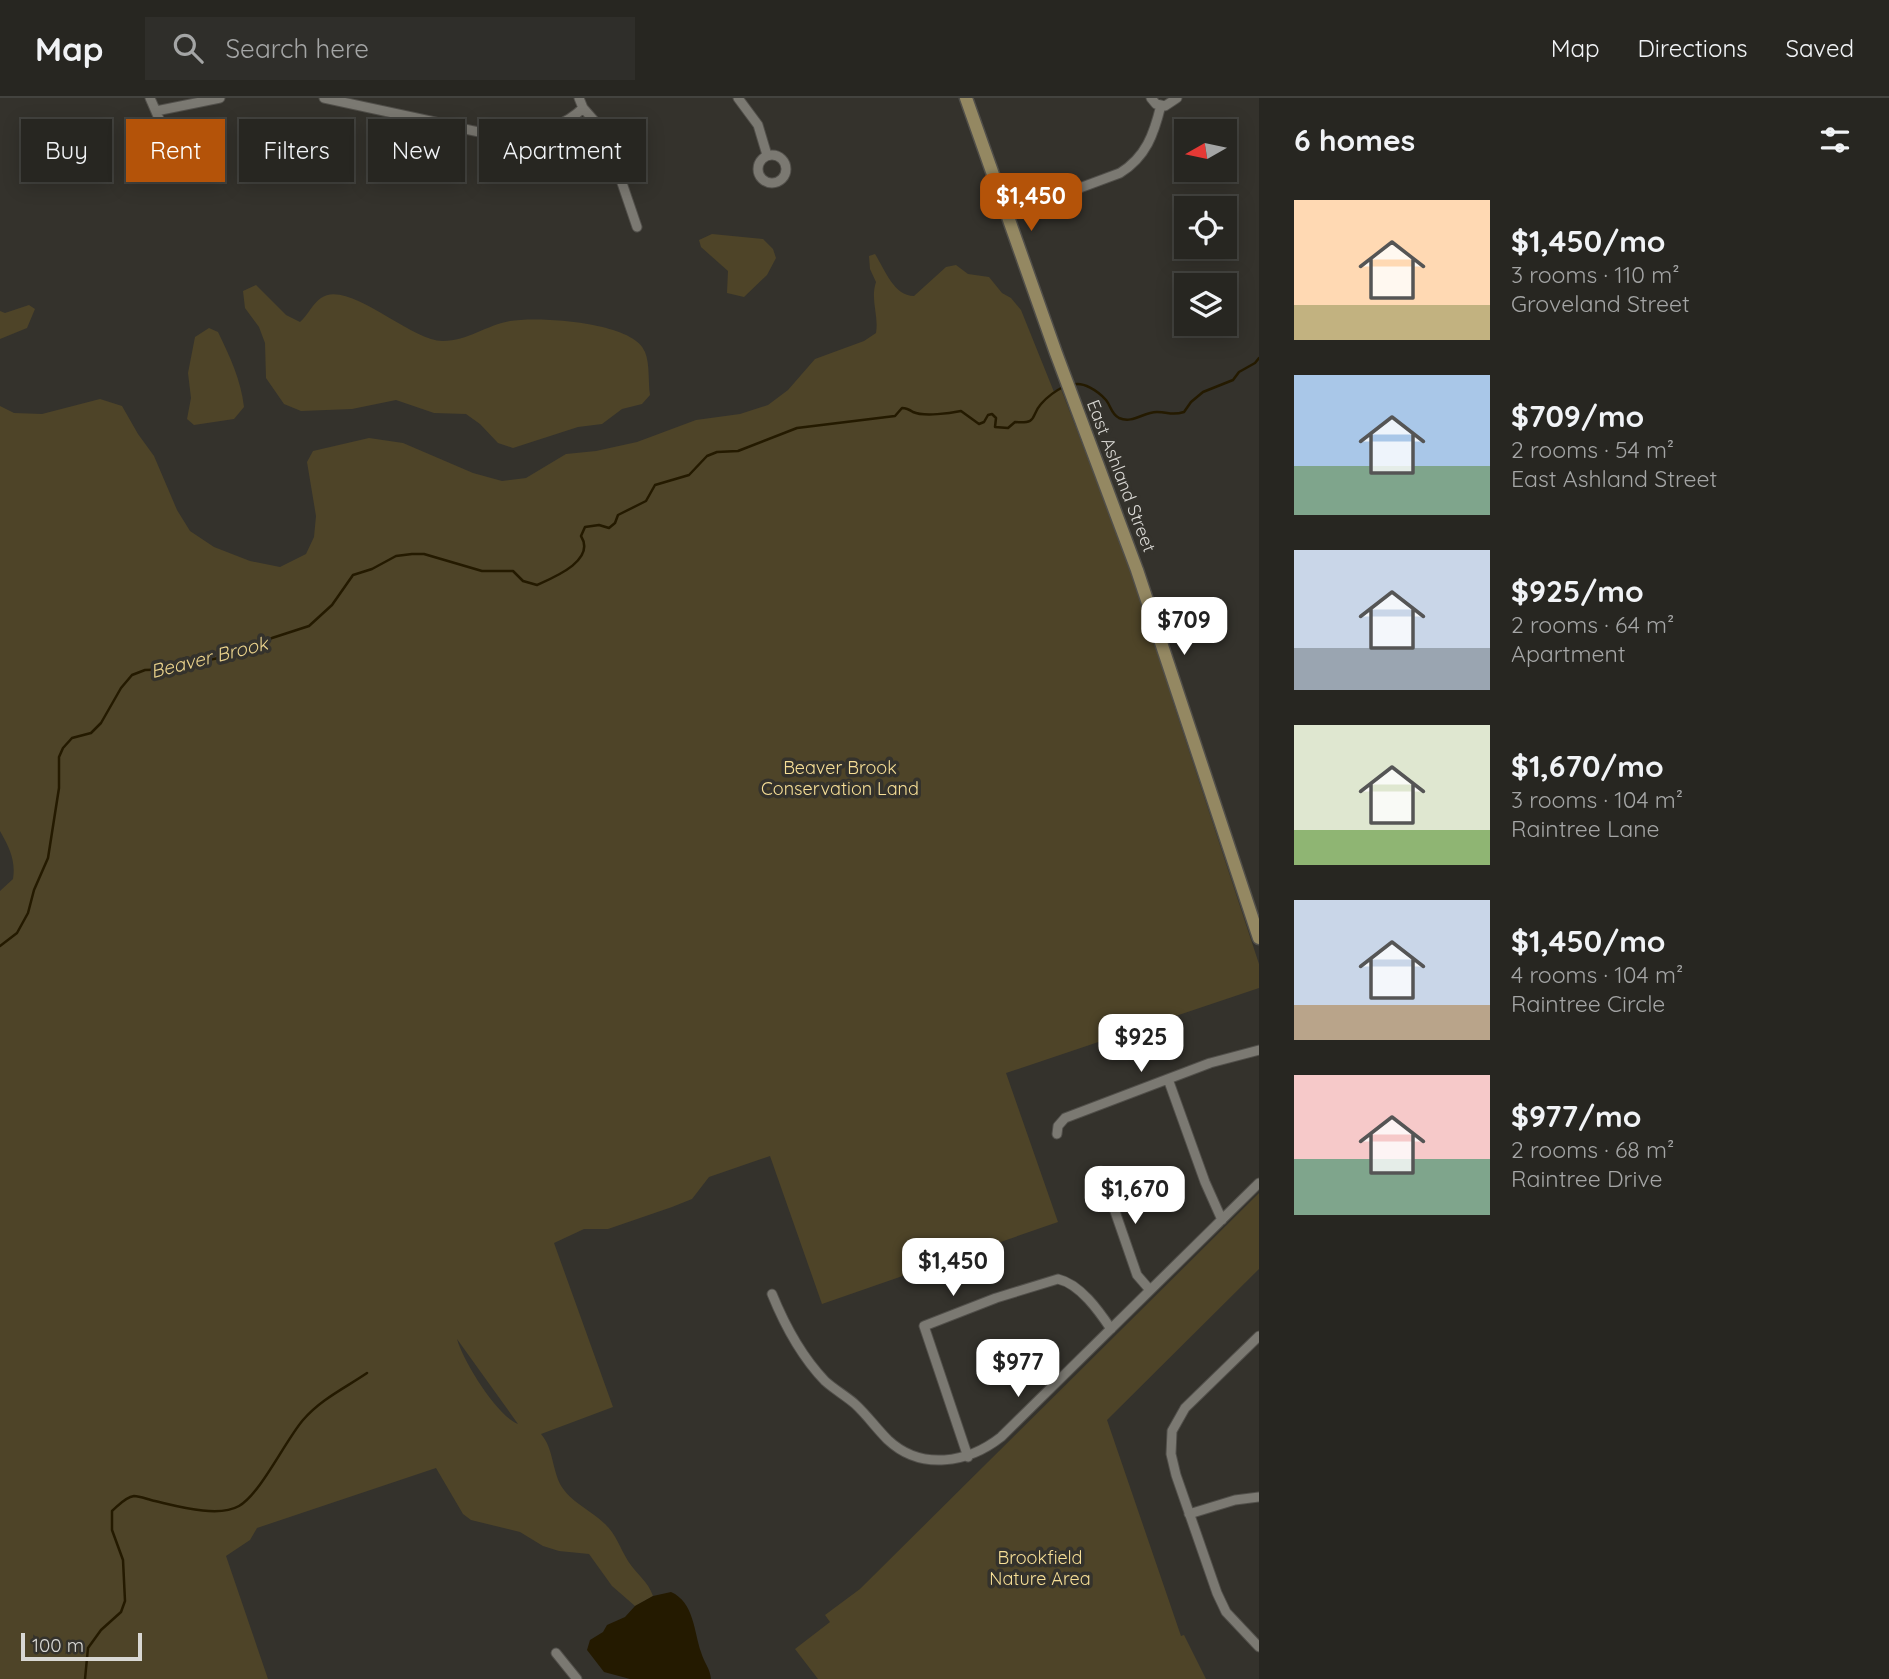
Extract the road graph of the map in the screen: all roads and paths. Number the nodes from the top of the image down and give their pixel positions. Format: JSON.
{"nodes":[{"id":1,"x":150,"y":98,"type":"edge"},
{"id":2,"x":220,"y":98,"type":"edge"},
{"id":3,"x":324,"y":98,"type":"edge"},
{"id":4,"x":579,"y":98,"type":"edge"},
{"id":5,"x":738,"y":98,"type":"edge"},
{"id":6,"x":966,"y":98,"type":"edge"},
{"id":7,"x":1151,"y":98,"type":"edge"},
{"id":8,"x":1177,"y":98,"type":"edge"},
{"id":9,"x":1161,"y":105,"type":"junction"},
{"id":10,"x":583,"y":108,"type":"junction"},
{"id":11,"x":156,"y":111,"type":"junction"},
{"id":12,"x":159,"y":119,"type":"edge"},
{"id":13,"x":767,"y":155,"type":"dead end"},
{"id":14,"x":1007,"y":215,"type":"junction"},
{"id":15,"x":637,"y":227,"type":"dead end"},
{"id":16,"x":1259,"y":939,"type":"edge"},
{"id":17,"x":1259,"y":1050,"type":"edge"},
{"id":18,"x":1168,"y":1079,"type":"junction"},
{"id":19,"x":1057,"y":1134,"type":"dead end"},
{"id":20,"x":1101,"y":1171,"type":"dead end"},
{"id":21,"x":1259,"y":1183,"type":"edge"},
{"id":22,"x":1222,"y":1220,"type":"junction"},
{"id":23,"x":1150,"y":1290,"type":"junction"},
{"id":24,"x":772,"y":1294,"type":"dead end"},
{"id":25,"x":1111,"y":1329,"type":"junction"},
{"id":26,"x":1259,"y":1336,"type":"edge"},
{"id":27,"x":968,"y":1457,"type":"junction"},
{"id":28,"x":1259,"y":1497,"type":"edge"},
{"id":29,"x":1189,"y":1514,"type":"junction"},
{"id":30,"x":1259,"y":1647,"type":"edge"},
{"id":31,"x":556,"y":1653,"type":"dead end"},
{"id":32,"x":577,"y":1679,"type":"edge"}],
"edges":[{"from":1,"to":11,"type":"street"},
{"from":2,"to":11,"type":"street"},
{"from":3,"to":10,"type":"street"},
{"from":4,"to":10,"type":"street"},
{"from":5,"to":13,"type":"street"},
{"from":6,"to":14,"type":"main road","name":"East Ashland Street"},
{"from":7,"to":9,"type":"street"},
{"from":8,"to":9,"type":"street"},
{"from":9,"to":14,"type":"street"},
{"from":10,"to":15,"type":"street"},
{"from":11,"to":12,"type":"street"},
{"from":14,"to":16,"type":"main road","name":"East Ashland Street"},
{"from":17,"to":18,"type":"street"},
{"from":18,"to":19,"type":"street"},
{"from":18,"to":22,"type":"street"},
{"from":20,"to":23,"type":"street"},
{"from":21,"to":22,"type":"street"},
{"from":22,"to":23,"type":"street"},
{"from":23,"to":25,"type":"street"},
{"from":24,"to":27,"type":"street"},
{"from":25,"to":27,"type":"street"},
{"from":25,"to":27,"type":"street"},
{"from":26,"to":29,"type":"street"},
{"from":28,"to":29,"type":"street"},
{"from":29,"to":30,"type":"street"},
{"from":31,"to":32,"type":"street"}]}
